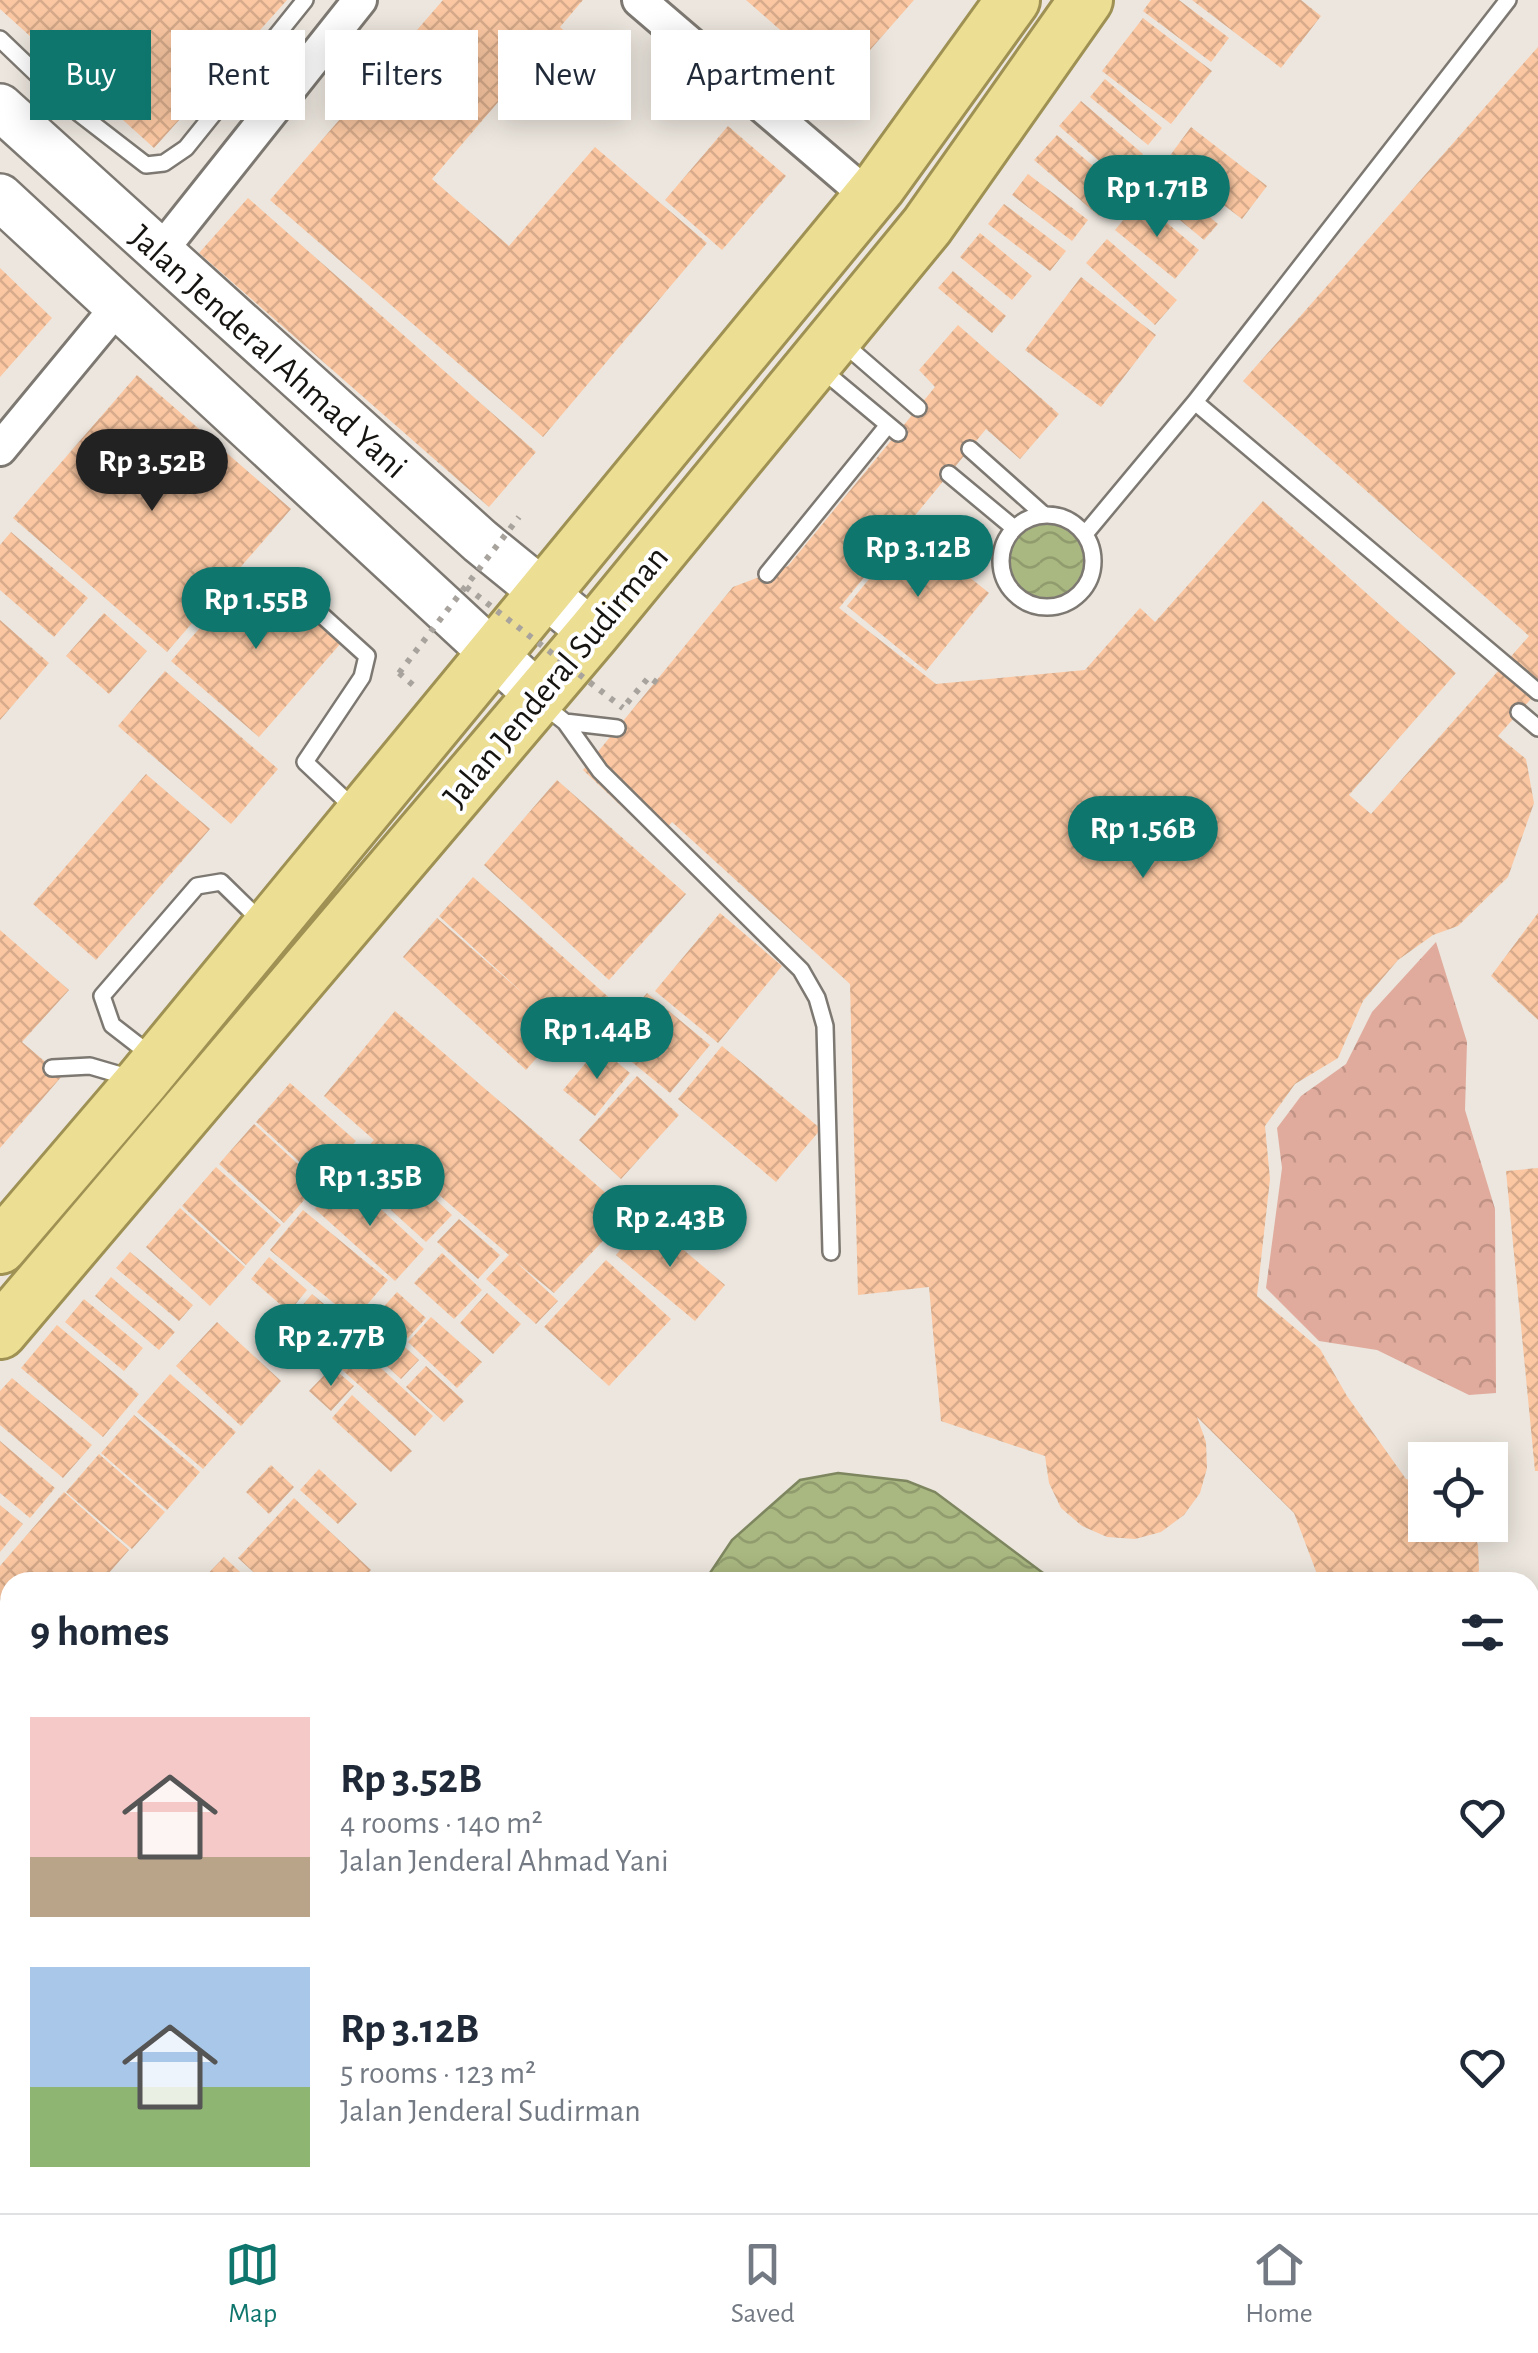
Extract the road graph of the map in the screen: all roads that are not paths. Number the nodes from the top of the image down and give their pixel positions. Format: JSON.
{"nodes":[{"id":1,"x":305,"y":0,"type":"edge"},
{"id":2,"x":639,"y":0,"type":"edge"},
{"id":3,"x":1013,"y":0,"type":"edge"},
{"id":4,"x":1086,"y":0,"type":"edge"},
{"id":5,"x":1508,"y":0,"type":"edge"},
{"id":6,"x":356,"y":1,"type":"edge"},
{"id":7,"x":0,"y":39,"type":"edge"},
{"id":8,"x":0,"y":107,"type":"edge"},
{"id":9,"x":0,"y":198,"type":"edge"},
{"id":10,"x":870,"y":198,"type":"junction"},
{"id":11,"x":159,"y":253,"type":"junction"},
{"id":12,"x":119,"y":306,"type":"junction"},
{"id":13,"x":825,"y":350,"type":"junction"},
{"id":14,"x":1195,"y":402,"type":"junction"},
{"id":15,"x":918,"y":408,"type":"dead end"},
{"id":16,"x":0,"y":449,"type":"edge"},
{"id":17,"x":970,"y":449,"type":"dead end"},
{"id":18,"x":950,"y":474,"type":"dead end"},
{"id":19,"x":1043,"y":514,"type":"junction"},
{"id":20,"x":1014,"y":528,"type":"junction"},
{"id":21,"x":1085,"y":534,"type":"junction"},
{"id":22,"x":766,"y":574,"type":"dead end"},
{"id":23,"x":283,"y":580,"type":"dead end"},
{"id":24,"x":541,"y":593,"type":"junction"},
{"id":25,"x":593,"y":634,"type":"junction"},
{"id":26,"x":490,"y":654,"type":"junction"},
{"id":27,"x":1538,"y":692,"type":"edge"},
{"id":28,"x":547,"y":706,"type":"junction"},
{"id":29,"x":1519,"y":712,"type":"dead end"},
{"id":30,"x":617,"y":728,"type":"dead end"},
{"id":31,"x":1538,"y":728,"type":"edge"},
{"id":32,"x":360,"y":814,"type":"junction"},
{"id":33,"x":267,"y":928,"type":"junction"},
{"id":34,"x":52,"y":1068,"type":"dead end"},
{"id":35,"x":150,"y":1071,"type":"junction"},
{"id":36,"x":0,"y":1247,"type":"edge"},
{"id":37,"x":831,"y":1252,"type":"dead end"},
{"id":38,"x":0,"y":1332,"type":"edge"}],
"edges":[{"from":1,"to":7,"type":"lane"},
{"from":2,"to":10,"type":"street"},
{"from":3,"to":10,"type":"highway","name":"Jalan Jenderal Sudirman"},
{"from":4,"to":13,"type":"highway","name":"Jalan Jenderal Sudirman"},
{"from":5,"to":14,"type":"lane"},
{"from":6,"to":11,"type":"street"},
{"from":8,"to":11,"type":"main road","name":"Jalan Jenderal Ahmad Yani"},
{"from":9,"to":12,"type":"main road","name":"Jalan Jenderal Ahmad Yani"},
{"from":10,"to":24,"type":"highway","name":"Jalan Jenderal Sudirman"},
{"from":11,"to":12,"type":"main road"},
{"from":11,"to":24,"type":"main road","name":"Jalan Jenderal Ahmad Yani"},
{"from":12,"to":16,"type":"street"},
{"from":12,"to":26,"type":"main road","name":"Jalan Jenderal Ahmad Yani"},
{"from":13,"to":15,"type":"lane"},
{"from":13,"to":22,"type":"lane"},
{"from":13,"to":25,"type":"highway","name":"Jalan Jenderal Sudirman"},
{"from":14,"to":21,"type":"lane"},
{"from":14,"to":27,"type":"lane"},
{"from":17,"to":19,"type":"lane"},
{"from":18,"to":20,"type":"lane"},
{"from":19,"to":20,"type":"lane"},
{"from":19,"to":21,"type":"lane"},
{"from":20,"to":21,"type":"lane"},
{"from":23,"to":32,"type":"lane"},
{"from":24,"to":25,"type":"main road","name":"Jalan Jenderal Ahmad Yani"},
{"from":24,"to":26,"type":"highway","name":"Jalan Jenderal Sudirman"},
{"from":25,"to":28,"type":"highway","name":"Jalan Jenderal Sudirman"},
{"from":26,"to":28,"type":"main road","name":"Jalan Jenderal Ahmad Yani"},
{"from":26,"to":32,"type":"highway","name":"Jalan Jenderal Sudirman"},
{"from":28,"to":30,"type":"lane"},
{"from":28,"to":37,"type":"lane"},
{"from":28,"to":38,"type":"highway","name":"Jalan Jenderal Sudirman"},
{"from":29,"to":31,"type":"lane"},
{"from":32,"to":33,"type":"highway","name":"Jalan Jenderal Sudirman"},
{"from":33,"to":35,"type":"highway","name":"Jalan Jenderal Sudirman"},
{"from":33,"to":35,"type":"lane"},
{"from":34,"to":35,"type":"lane"},
{"from":35,"to":36,"type":"highway","name":"Jalan Jenderal Sudirman"}]}
